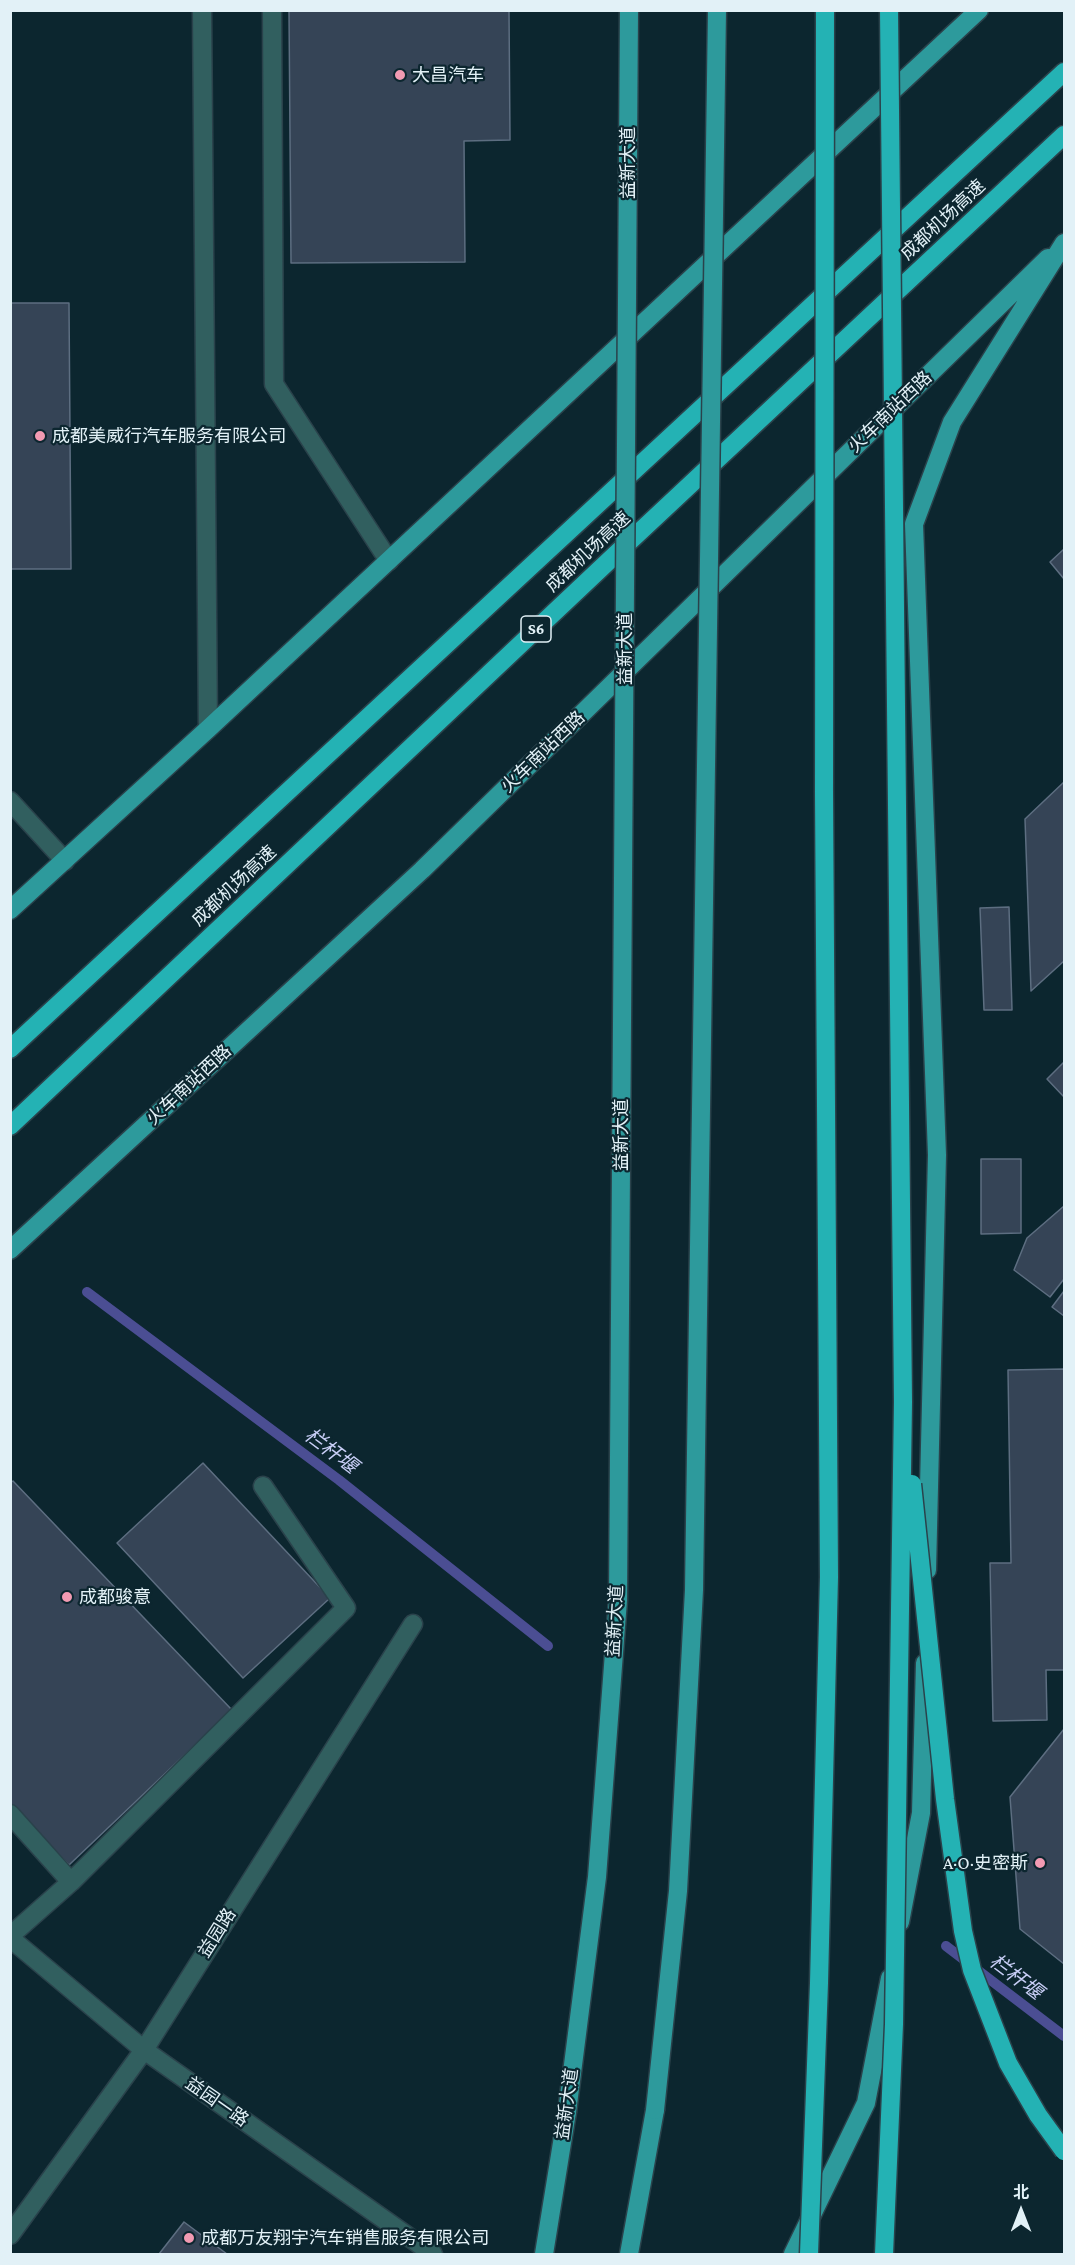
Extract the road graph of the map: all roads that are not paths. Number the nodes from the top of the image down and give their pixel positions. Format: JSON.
{"nodes":[{"id":1,"x":202,"y":10,"type":"edge"},
{"id":2,"x":272,"y":10,"type":"edge"},
{"id":3,"x":629,"y":10,"type":"edge"},
{"id":4,"x":717,"y":10,"type":"edge"},
{"id":5,"x":825,"y":10,"type":"edge"},
{"id":6,"x":889,"y":10,"type":"edge"},
{"id":7,"x":979,"y":10,"type":"edge"},
{"id":8,"x":1065,"y":72,"type":"edge"},
{"id":9,"x":1065,"y":135,"type":"edge"},
{"id":10,"x":1065,"y":243,"type":"edge"},
{"id":11,"x":389,"y":561,"type":"junction"},
{"id":12,"x":208,"y":729,"type":"junction"},
{"id":13,"x":10,"y":801,"type":"edge"},
{"id":14,"x":65,"y":861,"type":"junction"},
{"id":15,"x":10,"y":910,"type":"edge"},
{"id":16,"x":10,"y":1049,"type":"edge"},
{"id":17,"x":10,"y":1126,"type":"edge"},
{"id":18,"x":10,"y":1250,"type":"edge"},
{"id":19,"x":903,"y":1402,"type":"junction"},
{"id":20,"x":263,"y":1486,"type":"dead end"},
{"id":21,"x":413,"y":1624,"type":"dead end"},
{"id":22,"x":10,"y":1814,"type":"edge"},
{"id":23,"x":71,"y":1882,"type":"junction"},
{"id":24,"x":10,"y":1937,"type":"edge"},
{"id":25,"x":144,"y":2050,"type":"junction"},
{"id":26,"x":1065,"y":2151,"type":"edge"},
{"id":27,"x":10,"y":2235,"type":"edge"},
{"id":28,"x":433,"y":2254,"type":"edge"},
{"id":29,"x":544,"y":2254,"type":"edge"},
{"id":30,"x":629,"y":2254,"type":"edge"},
{"id":31,"x":793,"y":2254,"type":"edge"},
{"id":32,"x":809,"y":2254,"type":"edge"},
{"id":33,"x":884,"y":2254,"type":"edge"}],
"edges":[{"from":1,"to":12,"type":"street"},
{"from":2,"to":11,"type":"street"},
{"from":3,"to":29,"type":"main road","name":"益新大道","bridge":true},
{"from":4,"to":30,"type":"main road","bridge":true},
{"from":5,"to":32,"type":"highway","bridge":true},
{"from":6,"to":19,"type":"highway","bridge":true},
{"from":7,"to":11,"type":"main road"},
{"from":8,"to":16,"type":"highway","name":"成都机场高速"},
{"from":9,"to":17,"type":"highway","name":"成都机场高速","number":"S6"},
{"from":10,"to":18,"type":"main road","name":"火车南站西路"},
{"from":10,"to":31,"type":"main road"},
{"from":11,"to":12,"type":"main road"},
{"from":12,"to":14,"type":"main road"},
{"from":13,"to":14,"type":"street"},
{"from":14,"to":15,"type":"main road"},
{"from":19,"to":26,"type":"highway","bridge":true},
{"from":19,"to":33,"type":"highway","bridge":true},
{"from":20,"to":23,"type":"street"},
{"from":21,"to":25,"type":"street","name":"益园路"},
{"from":22,"to":23,"type":"street"},
{"from":23,"to":24,"type":"street"},
{"from":24,"to":25,"type":"street","name":"益园一路"},
{"from":25,"to":27,"type":"street","name":"益园路"},
{"from":25,"to":28,"type":"street","name":"益园一路"}]}
